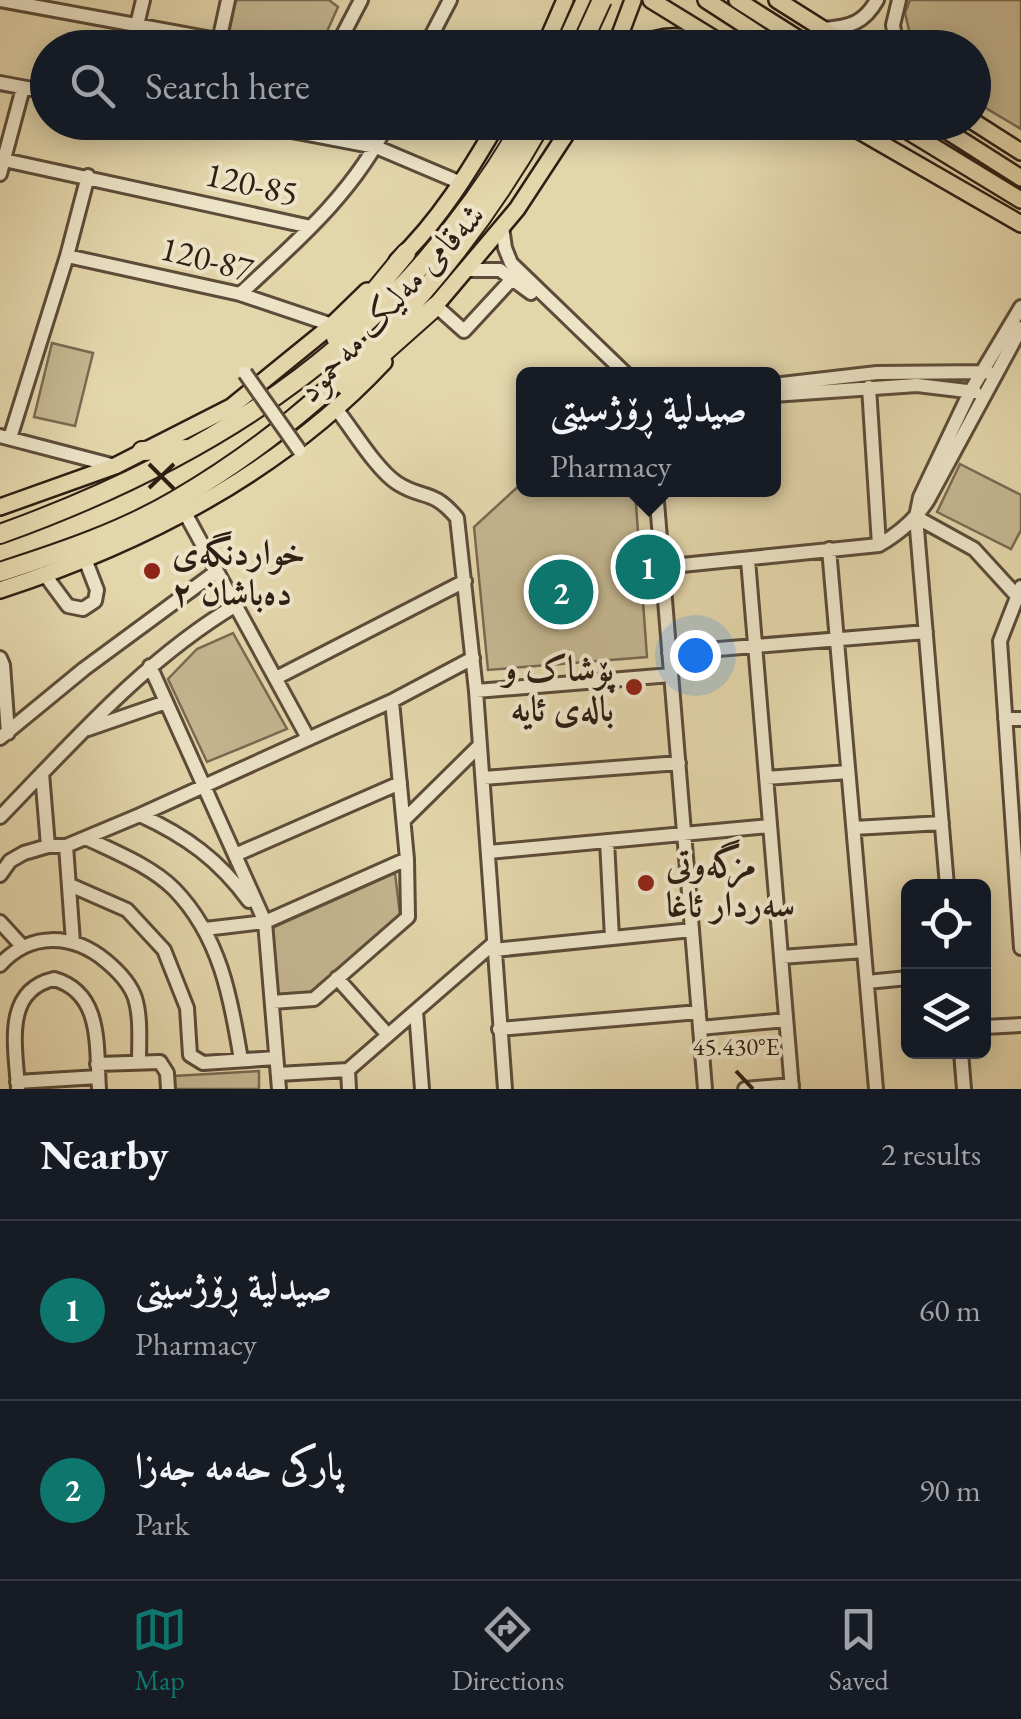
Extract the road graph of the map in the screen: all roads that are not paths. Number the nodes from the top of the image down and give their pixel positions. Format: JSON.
{"nodes":[{"id":1,"x":0,"y":0,"type":"edge"},
{"id":2,"x":143,"y":0,"type":"edge"},
{"id":3,"x":228,"y":0,"type":"edge"},
{"id":4,"x":450,"y":0,"type":"edge"},
{"id":5,"x":550,"y":0,"type":"edge"},
{"id":6,"x":565,"y":0,"type":"edge"},
{"id":7,"x":586,"y":0,"type":"edge"},
{"id":8,"x":600,"y":0,"type":"edge"},
{"id":9,"x":633,"y":0,"type":"edge"},
{"id":10,"x":651,"y":0,"type":"edge"},
{"id":11,"x":706,"y":0,"type":"edge"},
{"id":12,"x":737,"y":0,"type":"edge"},
{"id":13,"x":778,"y":0,"type":"edge"},
{"id":14,"x":878,"y":0,"type":"edge"},
{"id":15,"x":899,"y":0,"type":"edge"},
{"id":16,"x":357,"y":2,"type":"edge"},
{"id":17,"x":59,"y":5,"type":"edge"},
{"id":18,"x":136,"y":25,"type":"junction"},
{"id":19,"x":824,"y":29,"type":"joint"},
{"id":20,"x":162,"y":30,"type":"edge"},
{"id":21,"x":221,"y":30,"type":"edge"},
{"id":22,"x":344,"y":30,"type":"edge"},
{"id":23,"x":434,"y":30,"type":"edge"},
{"id":24,"x":551,"y":30,"type":"edge"},
{"id":25,"x":557,"y":30,"type":"edge"},
{"id":26,"x":564,"y":30,"type":"edge"},
{"id":27,"x":588,"y":30,"type":"edge"},
{"id":28,"x":622,"y":30,"type":"joint"},
{"id":29,"x":700,"y":30,"type":"edge"},
{"id":30,"x":752,"y":30,"type":"edge"},
{"id":31,"x":785,"y":30,"type":"edge"},
{"id":32,"x":894,"y":30,"type":"edge"},
{"id":33,"x":0,"y":83,"type":"edge"},
{"id":34,"x":23,"y":88,"type":"junction"},
{"id":35,"x":30,"y":89,"type":"edge"},
{"id":36,"x":991,"y":133,"type":"edge"},
{"id":37,"x":348,"y":140,"type":"edge"},
{"id":38,"x":379,"y":140,"type":"edge"},
{"id":39,"x":487,"y":140,"type":"edge"},
{"id":40,"x":513,"y":140,"type":"edge"},
{"id":41,"x":530,"y":140,"type":"edge"},
{"id":42,"x":564,"y":140,"type":"edge"},
{"id":43,"x":875,"y":140,"type":"edge"},
{"id":44,"x":923,"y":140,"type":"edge"},
{"id":45,"x":961,"y":140,"type":"edge"},
{"id":46,"x":376,"y":147,"type":"junction"},
{"id":47,"x":1021,"y":152,"type":"edge"},
{"id":48,"x":4,"y":160,"type":"junction"},
{"id":49,"x":0,"y":174,"type":"edge"},
{"id":50,"x":88,"y":176,"type":"junction"},
{"id":51,"x":1021,"y":178,"type":"edge"},
{"id":52,"x":462,"y":183,"type":"junction"},
{"id":53,"x":1021,"y":200,"type":"edge"},
{"id":54,"x":1021,"y":224,"type":"edge"},
{"id":55,"x":502,"y":227,"type":"junction"},
{"id":56,"x":312,"y":228,"type":"junction"},
{"id":57,"x":406,"y":253,"type":"junction"},
{"id":58,"x":442,"y":253,"type":"junction"},
{"id":59,"x":67,"y":256,"type":"junction"},
{"id":60,"x":468,"y":270,"type":"junction"},
{"id":61,"x":512,"y":279,"type":"junction"},
{"id":62,"x":240,"y":294,"type":"junction"},
{"id":63,"x":436,"y":306,"type":"junction"},
{"id":64,"x":1021,"y":306,"type":"edge"},
{"id":65,"x":332,"y":324,"type":"junction"},
{"id":66,"x":1021,"y":328,"type":"edge"},
{"id":67,"x":608,"y":367,"type":"edge"},
{"id":68,"x":619,"y":367,"type":"edge"},
{"id":69,"x":988,"y":372,"type":"junction"},
{"id":70,"x":245,"y":373,"type":"dead end"},
{"id":71,"x":781,"y":384,"type":"edge"},
{"id":72,"x":291,"y":386,"type":"junction"},
{"id":73,"x":869,"y":387,"type":"junction"},
{"id":74,"x":977,"y":392,"type":"junction"},
{"id":75,"x":781,"y":395,"type":"edge"},
{"id":76,"x":337,"y":410,"type":"junction"},
{"id":77,"x":300,"y":416,"type":"junction"},
{"id":78,"x":5,"y":437,"type":"edge"},
{"id":79,"x":194,"y":448,"type":"junction"},
{"id":80,"x":299,"y":450,"type":"dead end"},
{"id":81,"x":142,"y":451,"type":"junction"},
{"id":82,"x":115,"y":466,"type":"junction"},
{"id":83,"x":657,"y":497,"type":"edge"},
{"id":84,"x":179,"y":506,"type":"junction"},
{"id":85,"x":0,"y":507,"type":"edge"},
{"id":86,"x":916,"y":517,"type":"junction"},
{"id":87,"x":143,"y":532,"type":"joint"},
{"id":88,"x":0,"y":534,"type":"edge"},
{"id":89,"x":879,"y":545,"type":"junction"},
{"id":90,"x":829,"y":549,"type":"junction"},
{"id":91,"x":84,"y":559,"type":"junction"},
{"id":92,"x":748,"y":560,"type":"junction"},
{"id":93,"x":662,"y":567,"type":"junction"},
{"id":94,"x":216,"y":571,"type":"junction"},
{"id":95,"x":0,"y":572,"type":"edge"},
{"id":96,"x":45,"y":575,"type":"junction"},
{"id":97,"x":466,"y":581,"type":"junction"},
{"id":98,"x":0,"y":590,"type":"edge"},
{"id":99,"x":1018,"y":591,"type":"edge"},
{"id":100,"x":236,"y":605,"type":"junction"},
{"id":101,"x":926,"y":632,"type":"junction"},
{"id":102,"x":837,"y":640,"type":"junction"},
{"id":103,"x":755,"y":646,"type":"junction"},
{"id":104,"x":670,"y":653,"type":"junction"},
{"id":105,"x":0,"y":658,"type":"edge"},
{"id":106,"x":472,"y":658,"type":"junction"},
{"id":107,"x":150,"y":666,"type":"junction"},
{"id":108,"x":671,"y":676,"type":"junction"},
{"id":109,"x":276,"y":678,"type":"junction"},
{"id":110,"x":476,"y":691,"type":"junction"},
{"id":111,"x":392,"y":701,"type":"junction"},
{"id":112,"x":166,"y":702,"type":"junction"},
{"id":113,"x":1005,"y":718,"type":"junction"},
{"id":114,"x":1021,"y":718,"type":"edge"},
{"id":115,"x":83,"y":730,"type":"junction"},
{"id":116,"x":4,"y":736,"type":"edge"},
{"id":117,"x":308,"y":738,"type":"junction"},
{"id":118,"x":479,"y":746,"type":"junction"},
{"id":119,"x":678,"y":763,"type":"junction"},
{"id":120,"x":848,"y":772,"type":"junction"},
{"id":121,"x":42,"y":774,"type":"junction"},
{"id":122,"x":483,"y":778,"type":"junction"},
{"id":123,"x":766,"y":778,"type":"junction"},
{"id":124,"x":400,"y":783,"type":"junction"},
{"id":125,"x":202,"y":784,"type":"junction"},
{"id":126,"x":140,"y":815,"type":"junction"},
{"id":127,"x":0,"y":817,"type":"edge"},
{"id":128,"x":404,"y":820,"type":"junction"},
{"id":129,"x":942,"y":822,"type":"junction"},
{"id":130,"x":770,"y":826,"type":"junction"},
{"id":131,"x":854,"y":828,"type":"junction"},
{"id":132,"x":684,"y":834,"type":"junction"},
{"id":133,"x":86,"y":838,"type":"junction"},
{"id":134,"x":607,"y":841,"type":"junction"},
{"id":135,"x":48,"y":846,"type":"junction"},
{"id":136,"x":66,"y":846,"type":"junction"},
{"id":137,"x":490,"y":852,"type":"junction"},
{"id":138,"x":236,"y":855,"type":"junction"},
{"id":139,"x":408,"y":859,"type":"junction"},
{"id":140,"x":0,"y":875,"type":"edge"},
{"id":141,"x":946,"y":879,"type":"edge"},
{"id":142,"x":70,"y":885,"type":"junction"},
{"id":143,"x":0,"y":922,"type":"edge"},
{"id":144,"x":264,"y":922,"type":"junction"},
{"id":145,"x":206,"y":929,"type":"junction"},
{"id":146,"x":692,"y":930,"type":"junction"},
{"id":147,"x":612,"y":938,"type":"junction"},
{"id":148,"x":73,"y":942,"type":"junction"},
{"id":149,"x":22,"y":946,"type":"junction"},
{"id":150,"x":494,"y":946,"type":"junction"},
{"id":151,"x":1021,"y":948,"type":"edge"},
{"id":152,"x":864,"y":950,"type":"junction"},
{"id":153,"x":781,"y":956,"type":"junction"},
{"id":154,"x":0,"y":965,"type":"edge"},
{"id":155,"x":337,"y":978,"type":"junction"},
{"id":156,"x":901,"y":979,"type":"edge"},
{"id":157,"x":867,"y":982,"type":"junction"},
{"id":158,"x":272,"y":1002,"type":"junction"},
{"id":159,"x":416,"y":1010,"type":"junction"},
{"id":160,"x":699,"y":1012,"type":"junction"},
{"id":161,"x":786,"y":1020,"type":"junction"},
{"id":162,"x":1021,"y":1025,"type":"edge"},
{"id":163,"x":991,"y":1027,"type":"edge"},
{"id":164,"x":499,"y":1028,"type":"junction"},
{"id":165,"x":700,"y":1028,"type":"junction"},
{"id":166,"x":388,"y":1035,"type":"junction"},
{"id":167,"x":276,"y":1058,"type":"junction"},
{"id":168,"x":961,"y":1059,"type":"edge"},
{"id":169,"x":241,"y":1060,"type":"junction"},
{"id":170,"x":139,"y":1062,"type":"junction"},
{"id":171,"x":348,"y":1070,"type":"junction"},
{"id":172,"x":278,"y":1074,"type":"junction"},
{"id":173,"x":98,"y":1076,"type":"edge"},
{"id":174,"x":18,"y":1085,"type":"edge"},
{"id":175,"x":792,"y":1087,"type":"edge"},
{"id":176,"x":168,"y":1089,"type":"edge"},
{"id":177,"x":279,"y":1089,"type":"edge"},
{"id":178,"x":349,"y":1089,"type":"edge"},
{"id":179,"x":422,"y":1089,"type":"edge"},
{"id":180,"x":506,"y":1089,"type":"edge"},
{"id":181,"x":706,"y":1089,"type":"edge"},
{"id":182,"x":744,"y":1089,"type":"edge"},
{"id":183,"x":876,"y":1089,"type":"edge"},
{"id":184,"x":964,"y":1089,"type":"edge"}],
"edges":[{"from":1,"to":17,"type":"street"},
{"from":2,"to":18,"type":"street"},
{"from":3,"to":21,"type":"street"},
{"from":4,"to":23,"type":"street"},
{"from":5,"to":24,"type":"main road"},
{"from":6,"to":25,"type":"main road"},
{"from":7,"to":26,"type":"highway"},
{"from":8,"to":27,"type":"highway","bridge":true},
{"from":8,"to":28,"type":"main road"},
{"from":9,"to":28,"type":"main road"},
{"from":10,"to":29,"type":"main road"},
{"from":11,"to":30,"type":"main road"},
{"from":12,"to":31,"type":"main road"},
{"from":13,"to":19,"type":"main road"},
{"from":14,"to":19,"type":"street"},
{"from":15,"to":32,"type":"street"},
{"from":16,"to":22,"type":"street"},
{"from":17,"to":18,"type":"street"},
{"from":18,"to":20,"type":"street"},
{"from":33,"to":34,"type":"street"},
{"from":34,"to":35,"type":"street"},
{"from":34,"to":48,"type":"street"},
{"from":36,"to":47,"type":"main road"},
{"from":37,"to":46,"type":"street"},
{"from":38,"to":46,"type":"street"},
{"from":39,"to":52,"type":"main road"},
{"from":40,"to":58,"type":"highway"},
{"from":41,"to":58,"type":"highway"},
{"from":42,"to":55,"type":"main road","name":"شەقامی مەلیک مەحمود"},
{"from":43,"to":54,"type":"main road"},
{"from":44,"to":53,"type":"main road"},
{"from":45,"to":51,"type":"main road"},
{"from":46,"to":52,"type":"street"},
{"from":46,"to":56,"type":"street"},
{"from":48,"to":49,"type":"street"},
{"from":48,"to":50,"type":"street","name":"120-85"},
{"from":50,"to":56,"type":"street","name":"120-85"},
{"from":50,"to":59,"type":"street"},
{"from":52,"to":57,"type":"main road"},
{"from":55,"to":60,"type":"main road","name":"شەقامی مەلیک مەحمود"},
{"from":55,"to":68,"type":"street"},
{"from":56,"to":62,"type":"street"},
{"from":57,"to":65,"type":"main road"},
{"from":57,"to":72,"type":"highway"},
{"from":58,"to":72,"type":"highway"},
{"from":58,"to":77,"type":"highway"},
{"from":59,"to":62,"type":"street","name":"120-87"},
{"from":59,"to":78,"type":"street"},
{"from":60,"to":61,"type":"street"},
{"from":60,"to":63,"type":"main road","name":"شەقامی مەلیک مەحمود"},
{"from":61,"to":63,"type":"street"},
{"from":61,"to":67,"type":"street"},
{"from":62,"to":65,"type":"street","name":"120-87"},
{"from":63,"to":76,"type":"main road","name":"شەقامی مەلیک مەحمود"},
{"from":63,"to":77,"type":"highway"},
{"from":64,"to":69,"type":"street"},
{"from":65,"to":81,"type":"main road"},
{"from":66,"to":69,"type":"street"},
{"from":69,"to":71,"type":"street"},
{"from":69,"to":74,"type":"street"},
{"from":70,"to":80,"type":"street","bridge":true},
{"from":72,"to":79,"type":"highway"},
{"from":73,"to":74,"type":"street"},
{"from":73,"to":75,"type":"street"},
{"from":73,"to":89,"type":"street"},
{"from":74,"to":86,"type":"street"},
{"from":76,"to":84,"type":"main road","name":"شەقامی مەلیک مەحمود"},
{"from":76,"to":97,"type":"street"},
{"from":77,"to":84,"type":"highway"},
{"from":78,"to":82,"type":"street"},
{"from":79,"to":81,"type":"highway"},
{"from":79,"to":88,"type":"highway"},
{"from":81,"to":82,"type":"main road"},
{"from":82,"to":85,"type":"main road"},
{"from":83,"to":93,"type":"street"},
{"from":84,"to":87,"type":"highway"},
{"from":84,"to":94,"type":"street"},
{"from":84,"to":95,"type":"highway"},
{"from":86,"to":89,"type":"street"},
{"from":86,"to":99,"type":"street"},
{"from":86,"to":101,"type":"street"},
{"from":87,"to":91,"type":"main road"},
{"from":89,"to":90,"type":"street"},
{"from":90,"to":92,"type":"street"},
{"from":90,"to":102,"type":"street"},
{"from":91,"to":96,"type":"main road"},
{"from":91,"to":96,"type":"street"},
{"from":92,"to":93,"type":"street"},
{"from":92,"to":103,"type":"street"},
{"from":93,"to":104,"type":"street"},
{"from":94,"to":100,"type":"street"},
{"from":94,"to":116,"type":"street"},
{"from":96,"to":98,"type":"main road"},
{"from":97,"to":106,"type":"street"},
{"from":97,"to":109,"type":"street"},
{"from":99,"to":113,"type":"street"},
{"from":100,"to":107,"type":"street"},
{"from":100,"to":109,"type":"street"},
{"from":101,"to":102,"type":"street"},
{"from":101,"to":129,"type":"street"},
{"from":102,"to":103,"type":"street"},
{"from":102,"to":120,"type":"street"},
{"from":103,"to":104,"type":"street"},
{"from":103,"to":123,"type":"street"},
{"from":104,"to":108,"type":"street"},
{"from":105,"to":116,"type":"street"},
{"from":106,"to":110,"type":"street"},
{"from":106,"to":111,"type":"street"},
{"from":107,"to":112,"type":"street"},
{"from":107,"to":115,"type":"street"},
{"from":108,"to":110,"type":"street"},
{"from":108,"to":119,"type":"street"},
{"from":109,"to":117,"type":"street"},
{"from":110,"to":118,"type":"street"},
{"from":111,"to":117,"type":"street"},
{"from":111,"to":124,"type":"street"},
{"from":112,"to":115,"type":"street"},
{"from":112,"to":125,"type":"street"},
{"from":113,"to":114,"type":"street"},
{"from":113,"to":151,"type":"street"},
{"from":115,"to":121,"type":"street"},
{"from":117,"to":125,"type":"street"},
{"from":118,"to":122,"type":"street"},
{"from":118,"to":128,"type":"street"},
{"from":119,"to":122,"type":"street"},
{"from":119,"to":132,"type":"street"},
{"from":120,"to":123,"type":"street"},
{"from":120,"to":131,"type":"street"},
{"from":121,"to":127,"type":"street"},
{"from":121,"to":135,"type":"street"},
{"from":122,"to":137,"type":"street"},
{"from":123,"to":130,"type":"street"},
{"from":124,"to":128,"type":"street"},
{"from":124,"to":138,"type":"street"},
{"from":125,"to":126,"type":"street"},
{"from":125,"to":138,"type":"street"},
{"from":126,"to":133,"type":"street"},
{"from":126,"to":144,"type":"street"},
{"from":128,"to":139,"type":"street"},
{"from":129,"to":131,"type":"street"},
{"from":129,"to":141,"type":"street"},
{"from":130,"to":132,"type":"street"},
{"from":130,"to":153,"type":"street"},
{"from":131,"to":152,"type":"street"},
{"from":132,"to":134,"type":"street"},
{"from":132,"to":146,"type":"street"},
{"from":133,"to":136,"type":"street"},
{"from":133,"to":145,"type":"street"},
{"from":134,"to":137,"type":"street"},
{"from":134,"to":147,"type":"street"},
{"from":135,"to":136,"type":"street"},
{"from":135,"to":140,"type":"street"},
{"from":136,"to":142,"type":"street"},
{"from":137,"to":150,"type":"street"},
{"from":138,"to":144,"type":"street"},
{"from":139,"to":144,"type":"street"},
{"from":139,"to":155,"type":"street"},
{"from":142,"to":148,"type":"street"},
{"from":142,"to":169,"type":"street"},
{"from":143,"to":149,"type":"street"},
{"from":144,"to":145,"type":"street"},
{"from":144,"to":158,"type":"street"},
{"from":145,"to":169,"type":"street"},
{"from":146,"to":147,"type":"street"},
{"from":146,"to":160,"type":"street"},
{"from":147,"to":150,"type":"street"},
{"from":148,"to":149,"type":"street"},
{"from":148,"to":170,"type":"street"},
{"from":149,"to":154,"type":"street"},
{"from":150,"to":159,"type":"street"},
{"from":150,"to":164,"type":"street"},
{"from":152,"to":153,"type":"street"},
{"from":152,"to":157,"type":"street"},
{"from":153,"to":161,"type":"street"},
{"from":155,"to":158,"type":"street"},
{"from":155,"to":166,"type":"street"},
{"from":156,"to":157,"type":"street"},
{"from":157,"to":183,"type":"street"},
{"from":158,"to":167,"type":"street"},
{"from":159,"to":166,"type":"street"},
{"from":159,"to":179,"type":"street"},
{"from":160,"to":164,"type":"street"},
{"from":160,"to":165,"type":"street"},
{"from":161,"to":165,"type":"street"},
{"from":161,"to":175,"type":"street"},
{"from":162,"to":163,"type":"street"},
{"from":164,"to":180,"type":"street"},
{"from":165,"to":181,"type":"street"},
{"from":166,"to":171,"type":"street"},
{"from":167,"to":169,"type":"street"},
{"from":167,"to":172,"type":"street"},
{"from":168,"to":184,"type":"street"},
{"from":170,"to":173,"type":"street"},
{"from":170,"to":176,"type":"street"},
{"from":171,"to":172,"type":"street"},
{"from":171,"to":178,"type":"street"},
{"from":172,"to":177,"type":"street"},
{"from":173,"to":174,"type":"street"},
{"from":173,"to":174,"type":"street"},
{"from":175,"to":182,"type":"street"}]}
